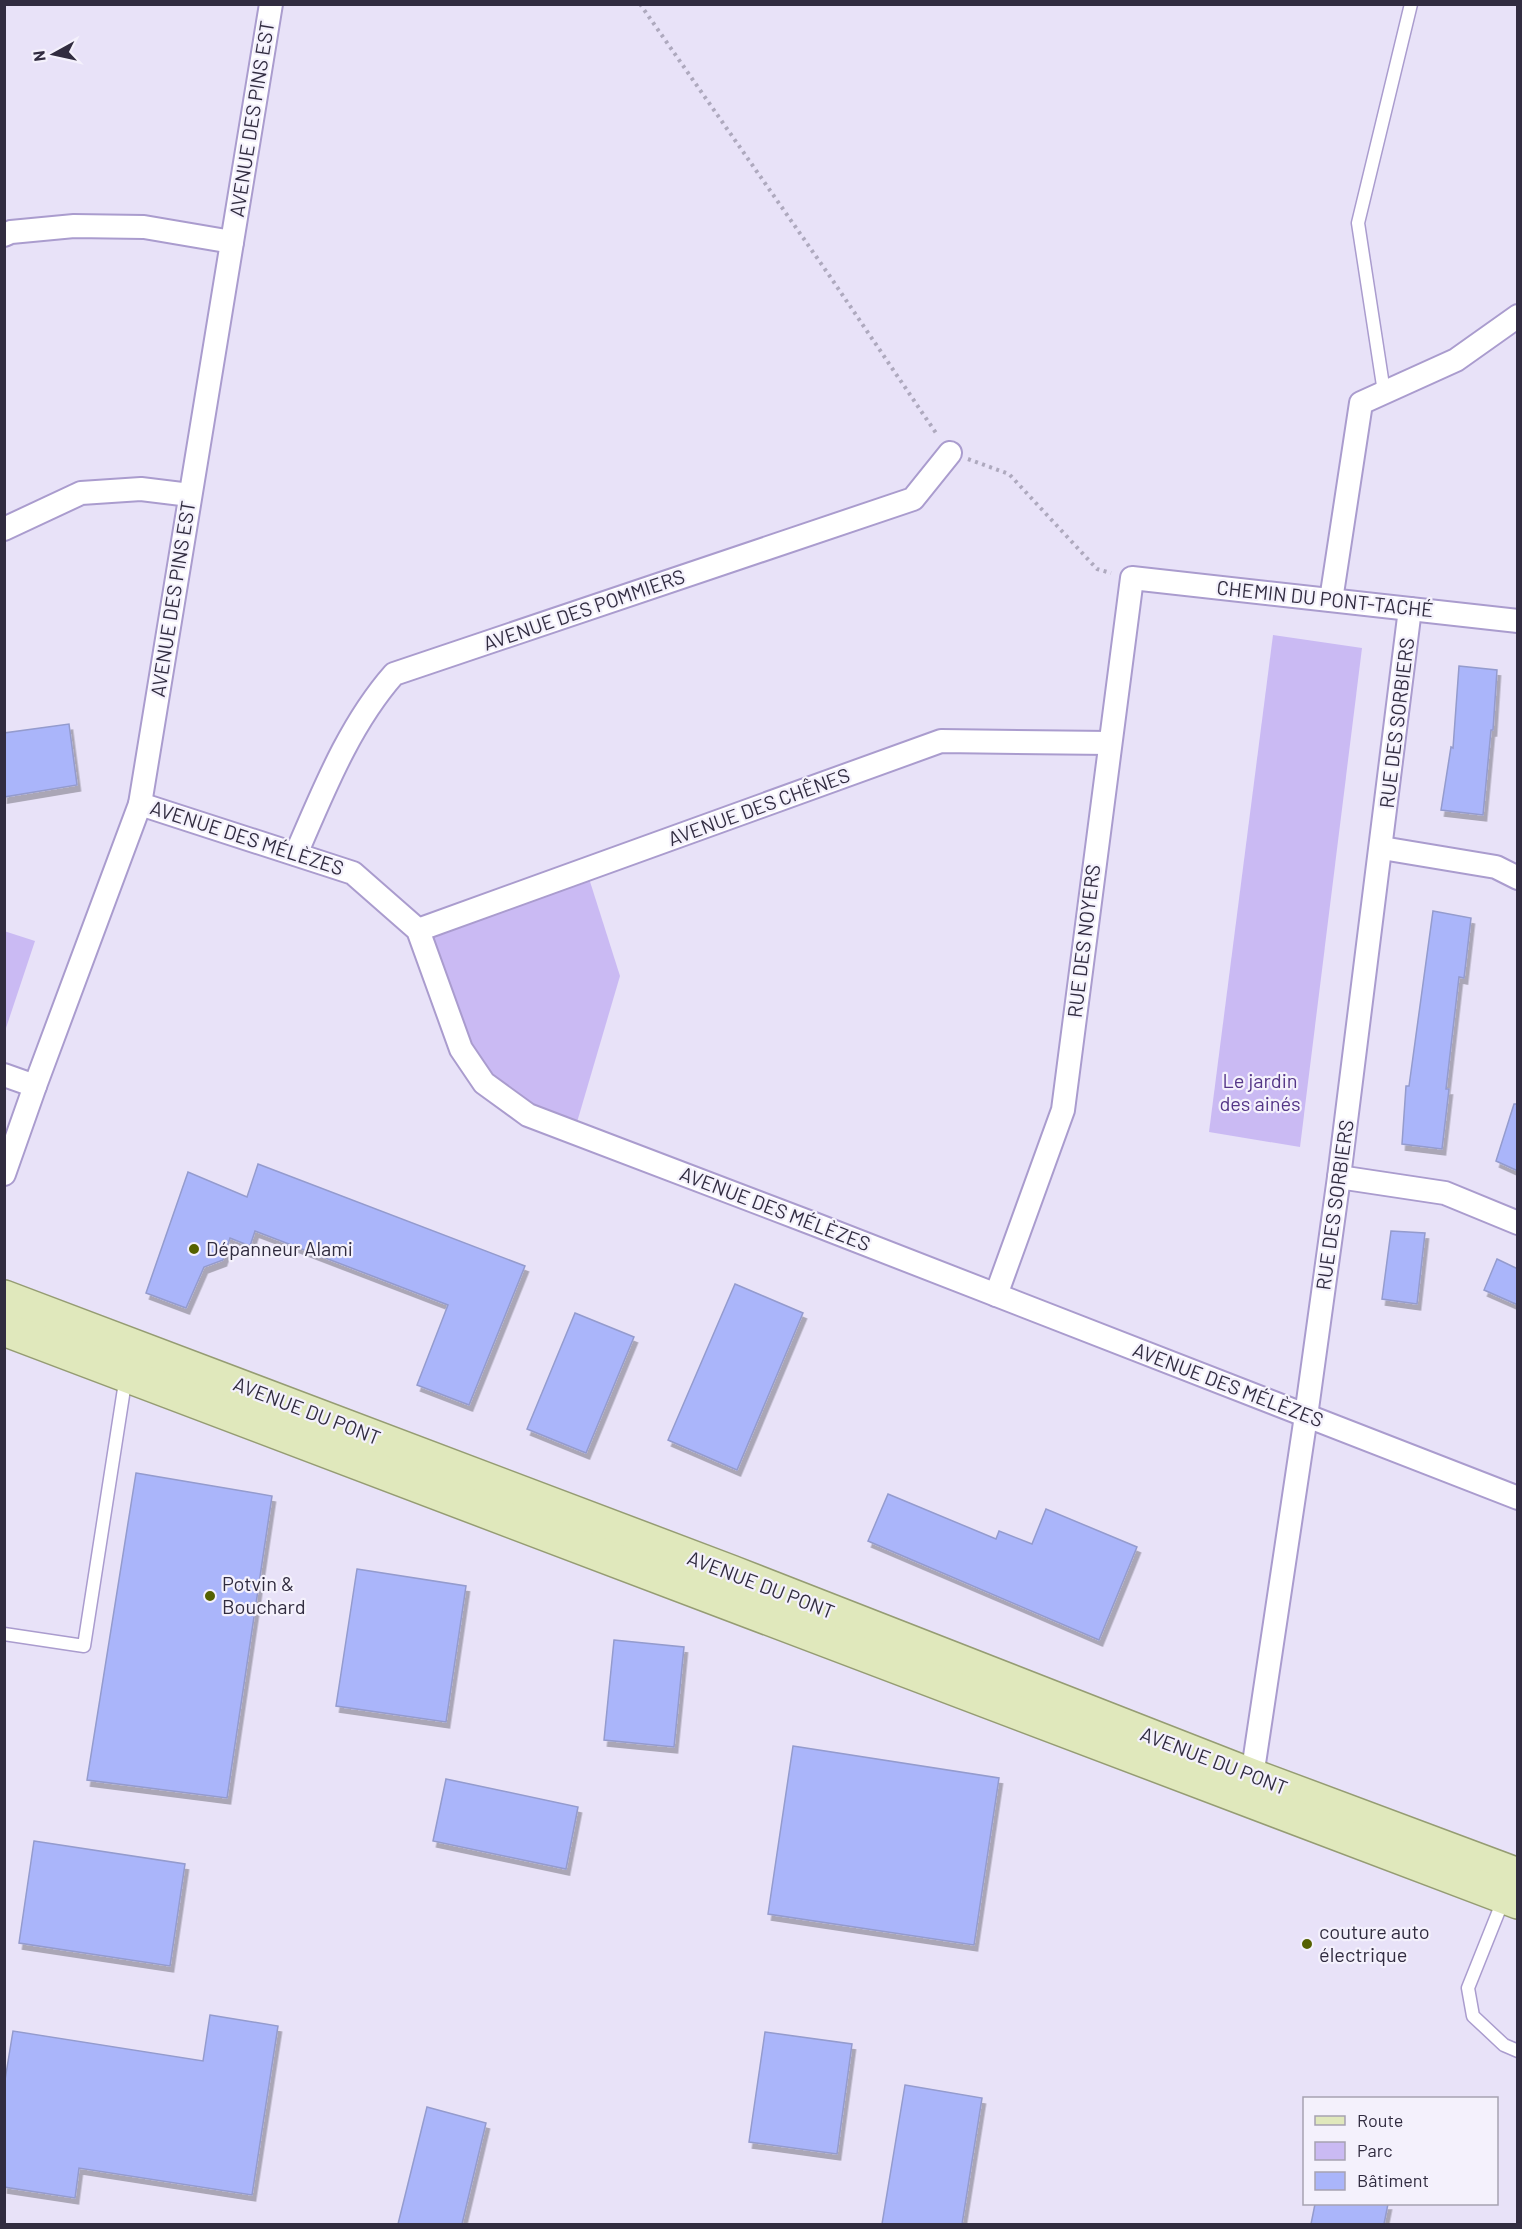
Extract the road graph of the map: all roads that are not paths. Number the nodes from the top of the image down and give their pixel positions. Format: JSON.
{"nodes":[{"id":1,"x":271,"y":4,"type":"edge"},
{"id":2,"x":1412,"y":4,"type":"edge"},
{"id":3,"x":4,"y":235,"type":"edge"},
{"id":4,"x":232,"y":242,"type":"junction"},
{"id":5,"x":1518,"y":316,"type":"edge"},
{"id":6,"x":1384,"y":393,"type":"junction"},
{"id":7,"x":950,"y":453,"type":"road end"},
{"id":8,"x":190,"y":495,"type":"junction"},
{"id":9,"x":4,"y":529,"type":"edge"},
{"id":10,"x":1132,"y":578,"type":"joint"},
{"id":11,"x":1331,"y":600,"type":"junction"},
{"id":12,"x":1410,"y":609,"type":"junction"},
{"id":13,"x":1518,"y":621,"type":"edge"},
{"id":14,"x":1110,"y":743,"type":"junction"},
{"id":15,"x":140,"y":804,"type":"junction"},
{"id":16,"x":1382,"y":848,"type":"junction"},
{"id":17,"x":296,"y":854,"type":"junction"},
{"id":18,"x":1518,"y":878,"type":"edge"},
{"id":19,"x":418,"y":930,"type":"junction"},
{"id":20,"x":4,"y":1075,"type":"edge"},
{"id":21,"x":35,"y":1086,"type":"junction"},
{"id":22,"x":4,"y":1174,"type":"edge"},
{"id":23,"x":1339,"y":1177,"type":"junction"},
{"id":24,"x":1518,"y":1223,"type":"edge"},
{"id":25,"x":996,"y":1295,"type":"junction"},
{"id":26,"x":4,"y":1297,"type":"edge"},
{"id":27,"x":4,"y":1329,"type":"edge"},
{"id":28,"x":126,"y":1374,"type":"junction"},
{"id":29,"x":1306,"y":1416,"type":"junction"},
{"id":30,"x":1518,"y":1498,"type":"edge"},
{"id":31,"x":4,"y":1634,"type":"edge"},
{"id":32,"x":1250,"y":1788,"type":"junction"},
{"id":33,"x":1513,"y":1891,"type":"edge"},
{"id":34,"x":1518,"y":2051,"type":"edge"}],
"edges":[{"from":1,"to":4,"type":"street","name":"AVENUE DES PINS EST"},
{"from":2,"to":6,"type":"lane"},
{"from":3,"to":4,"type":"street"},
{"from":4,"to":8,"type":"street","name":"AVENUE DES PINS EST"},
{"from":5,"to":6,"type":"street"},
{"from":6,"to":11,"type":"street"},
{"from":7,"to":17,"type":"street","name":"AVENUE DES POMMIERS"},
{"from":8,"to":9,"type":"street"},
{"from":8,"to":15,"type":"street","name":"AVENUE DES PINS EST"},
{"from":10,"to":11,"type":"street","name":"CHEMIN DU PONT-TACHÉ"},
{"from":10,"to":14,"type":"street","name":"RUE DES NOYERS"},
{"from":11,"to":12,"type":"street","name":"CHEMIN DU PONT-TACHÉ"},
{"from":12,"to":13,"type":"street","name":"CHEMIN DU PONT-TACHÉ"},
{"from":12,"to":16,"type":"street","name":"RUE DES SORBIERS"},
{"from":14,"to":19,"type":"street","name":"AVENUE DES CHÊNES"},
{"from":14,"to":25,"type":"street","name":"RUE DES NOYERS"},
{"from":15,"to":17,"type":"street","name":"AVENUE DES MÉLÈZES"},
{"from":15,"to":21,"type":"street","name":"AVENUE DES PINS EST"},
{"from":16,"to":18,"type":"street"},
{"from":16,"to":23,"type":"street","name":"RUE DES SORBIERS"},
{"from":17,"to":19,"type":"street","name":"AVENUE DES MÉLÈZES"},
{"from":19,"to":25,"type":"street","name":"AVENUE DES MÉLÈZES"},
{"from":20,"to":21,"type":"street"},
{"from":21,"to":22,"type":"street","name":"AVENUE DES PINS EST"},
{"from":23,"to":24,"type":"street"},
{"from":23,"to":29,"type":"street","name":"RUE DES SORBIERS"},
{"from":25,"to":29,"type":"street","name":"AVENUE DES MÉLÈZES"},
{"from":26,"to":32,"type":"main road","name":"AVENUE DU PONT"},
{"from":27,"to":28,"type":"main road","name":"AVENUE DU PONT"},
{"from":28,"to":31,"type":"lane"},
{"from":28,"to":32,"type":"main road","name":"AVENUE DU PONT"},
{"from":29,"to":30,"type":"street","name":"AVENUE DES MÉLÈZES"},
{"from":29,"to":32,"type":"street","name":"RUE DES SORBIERS"},
{"from":32,"to":33,"type":"main road","name":"AVENUE DU PONT"},
{"from":33,"to":34,"type":"lane"}]}
